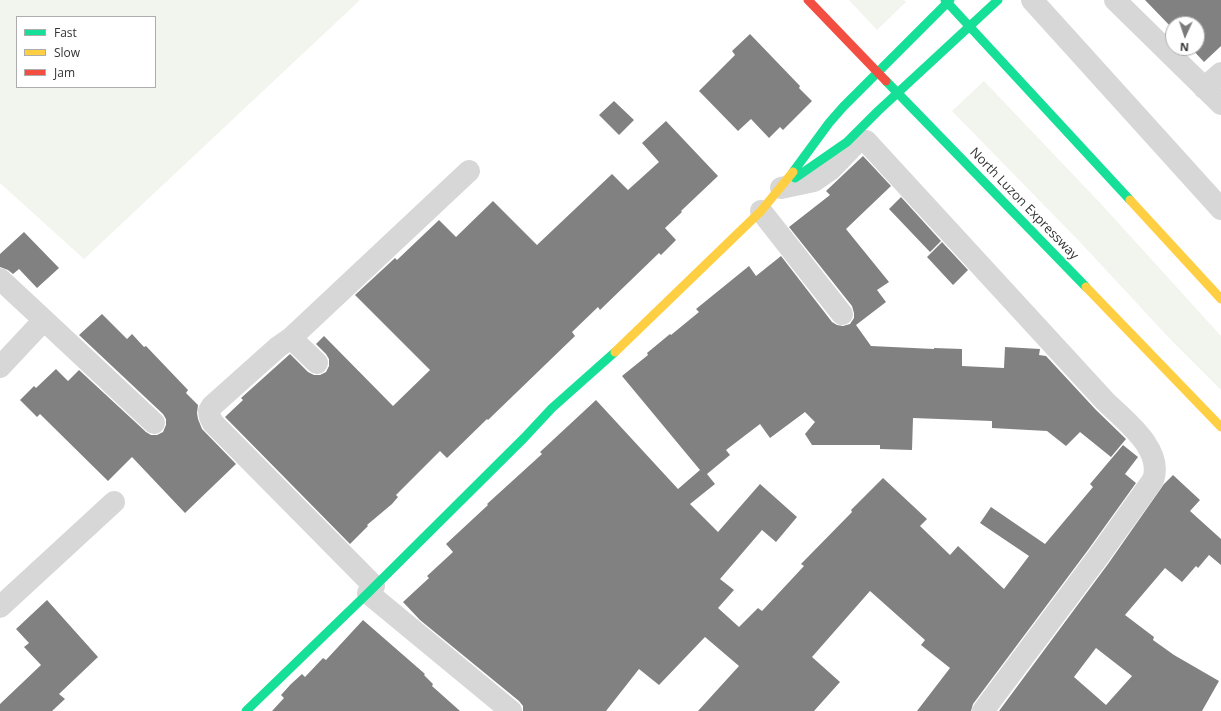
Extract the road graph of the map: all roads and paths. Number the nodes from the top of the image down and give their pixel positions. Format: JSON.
{"nodes":[{"id":1,"x":808,"y":0,"type":"edge"},
{"id":2,"x":945,"y":0,"type":"edge"},
{"id":3,"x":950,"y":0,"type":"edge"},
{"id":4,"x":998,"y":0,"type":"edge"},
{"id":5,"x":1032,"y":0,"type":"edge"},
{"id":6,"x":1115,"y":0,"type":"edge"},
{"id":7,"x":1221,"y":73,"type":"edge"},
{"id":8,"x":1204,"y":88,"type":"junction"},
{"id":9,"x":1221,"y":104,"type":"edge"},
{"id":10,"x":469,"y":170,"type":"dead end"},
{"id":11,"x":781,"y":188,"type":"junction"},
{"id":12,"x":1221,"y":209,"type":"edge"},
{"id":13,"x":761,"y":211,"type":"junction"},
{"id":14,"x":0,"y":279,"type":"edge"},
{"id":15,"x":1221,"y":299,"type":"edge"},
{"id":16,"x":842,"y":314,"type":"dead end"},
{"id":17,"x":44,"y":320,"type":"junction"},
{"id":18,"x":291,"y":338,"type":"junction"},
{"id":19,"x":317,"y":363,"type":"dead end"},
{"id":20,"x":0,"y":367,"type":"edge"},
{"id":21,"x":154,"y":423,"type":"dead end"},
{"id":22,"x":1221,"y":427,"type":"edge"},
{"id":23,"x":114,"y":502,"type":"dead end"},
{"id":24,"x":371,"y":589,"type":"junction"},
{"id":25,"x":0,"y":608,"type":"edge"},
{"id":26,"x":246,"y":711,"type":"edge"},
{"id":27,"x":511,"y":711,"type":"edge"},
{"id":28,"x":983,"y":711,"type":"edge"}],
"edges":[{"from":1,"to":22,"type":"main road","name":"North Luzon Expressway"},
{"from":2,"to":15,"type":"main road"},
{"from":3,"to":11,"type":"main road"},
{"from":4,"to":11,"type":"main road"},
{"from":5,"to":12,"type":"street"},
{"from":6,"to":8,"type":"street"},
{"from":7,"to":8,"type":"street"},
{"from":8,"to":9,"type":"street"},
{"from":10,"to":18,"type":"street"},
{"from":11,"to":13,"type":"main road"},
{"from":11,"to":28,"type":"street"},
{"from":13,"to":16,"type":"street"},
{"from":13,"to":24,"type":"main road"},
{"from":14,"to":17,"type":"street"},
{"from":17,"to":20,"type":"street"},
{"from":17,"to":21,"type":"street"},
{"from":18,"to":19,"type":"street"},
{"from":18,"to":24,"type":"street"},
{"from":23,"to":25,"type":"street"},
{"from":24,"to":26,"type":"main road"},
{"from":24,"to":27,"type":"street"}]}
